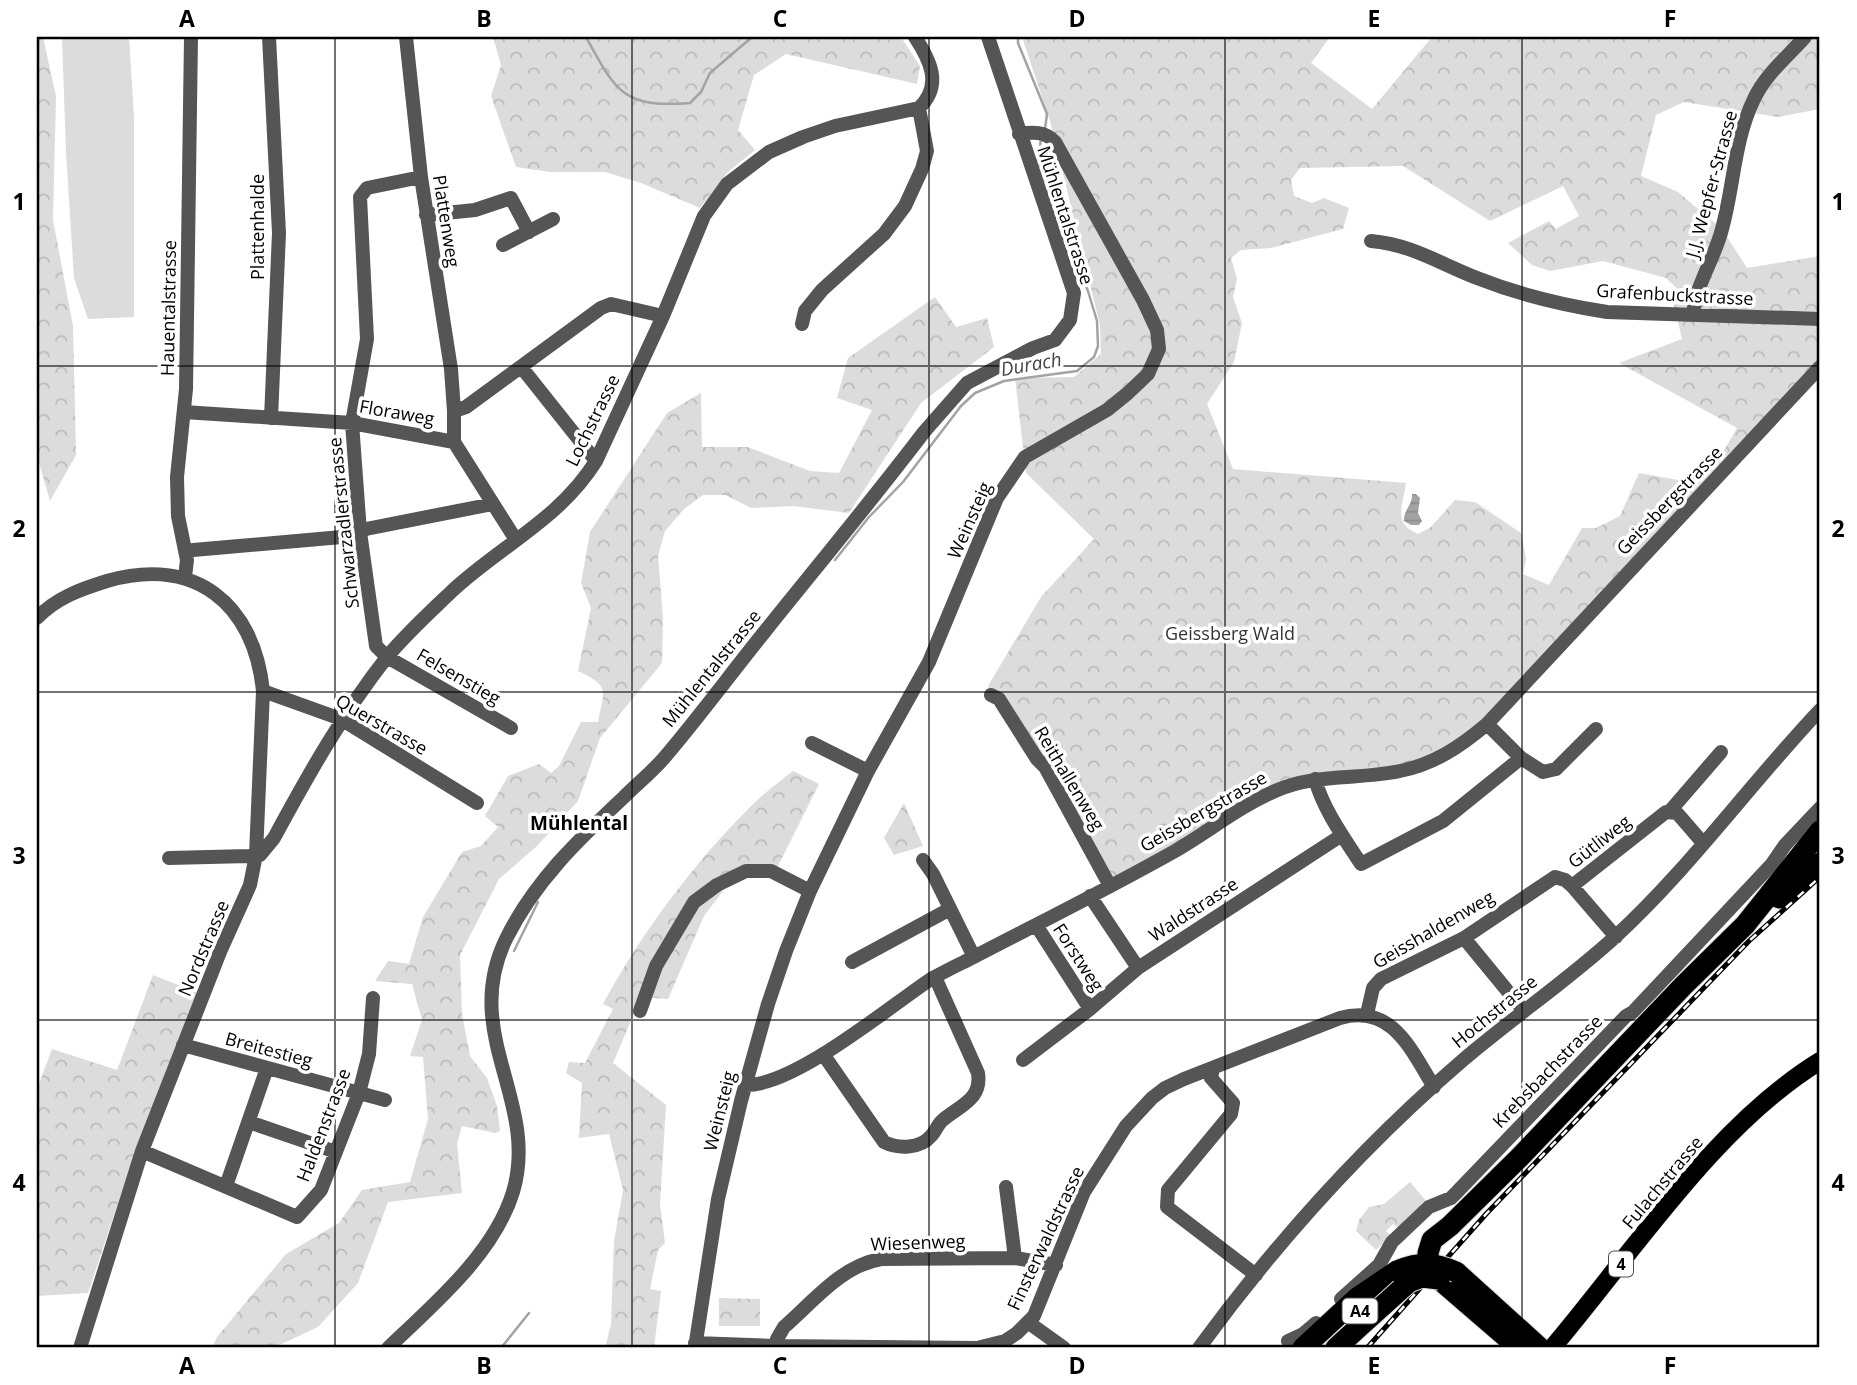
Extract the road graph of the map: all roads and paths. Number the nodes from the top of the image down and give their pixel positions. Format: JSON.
{"nodes":[{"id":1,"x":191,"y":37,"type":"edge"},
{"id":2,"x":269,"y":37,"type":"edge"},
{"id":3,"x":406,"y":37,"type":"edge"},
{"id":4,"x":915,"y":37,"type":"edge"},
{"id":5,"x":988,"y":37,"type":"edge"},
{"id":6,"x":1805,"y":37,"type":"edge"},
{"id":7,"x":919,"y":108,"type":"junction"},
{"id":8,"x":1019,"y":134,"type":"junction"},
{"id":9,"x":421,"y":177,"type":"junction"},
{"id":10,"x":426,"y":215,"type":"junction"},
{"id":11,"x":553,"y":219,"type":"dead end"},
{"id":12,"x":529,"y":232,"type":"junction"},
{"id":13,"x":1371,"y":241,"type":"dead end"},
{"id":14,"x":503,"y":245,"type":"dead end"},
{"id":15,"x":1693,"y":315,"type":"junction"},
{"id":16,"x":663,"y":316,"type":"junction"},
{"id":17,"x":1820,"y":319,"type":"edge"},
{"id":18,"x":802,"y":324,"type":"dead end"},
{"id":19,"x":1820,"y":367,"type":"edge"},
{"id":20,"x":522,"y":368,"type":"junction"},
{"id":21,"x":454,"y":411,"type":"junction"},
{"id":22,"x":184,"y":412,"type":"junction"},
{"id":23,"x":271,"y":418,"type":"junction"},
{"id":24,"x":352,"y":423,"type":"junction"},
{"id":25,"x":454,"y":442,"type":"junction"},
{"id":26,"x":596,"y":461,"type":"junction"},
{"id":27,"x":493,"y":504,"type":"junction"},
{"id":28,"x":360,"y":532,"type":"junction"},
{"id":29,"x":516,"y":540,"type":"junction"},
{"id":30,"x":186,"y":553,"type":"junction"},
{"id":31,"x":185,"y":577,"type":"junction"},
{"id":32,"x":37,"y":618,"type":"edge"},
{"id":33,"x":387,"y":656,"type":"junction"},
{"id":34,"x":264,"y":691,"type":"junction"},
{"id":35,"x":991,"y":695,"type":"dead end"},
{"id":36,"x":1820,"y":710,"type":"edge"},
{"id":37,"x":341,"y":719,"type":"junction"},
{"id":38,"x":1487,"y":724,"type":"junction"},
{"id":39,"x":511,"y":728,"type":"dead end"},
{"id":40,"x":1596,"y":729,"type":"dead end"},
{"id":41,"x":812,"y":743,"type":"dead end"},
{"id":42,"x":1721,"y":752,"type":"dead end"},
{"id":43,"x":1521,"y":758,"type":"junction"},
{"id":44,"x":868,"y":771,"type":"junction"},
{"id":45,"x":1315,"y":779,"type":"junction"},
{"id":46,"x":477,"y":803,"type":"dead end"},
{"id":47,"x":1820,"y":808,"type":"edge"},
{"id":48,"x":1670,"y":811,"type":"junction"},
{"id":49,"x":1820,"y":831,"type":"edge"},
{"id":50,"x":1342,"y":835,"type":"junction"},
{"id":51,"x":1703,"y":844,"type":"junction"},
{"id":52,"x":256,"y":855,"type":"junction"},
{"id":53,"x":169,"y":858,"type":"dead end"},
{"id":54,"x":922,"y":860,"type":"dead end"},
{"id":55,"x":1820,"y":863,"type":"edge"},
{"id":56,"x":1110,"y":886,"type":"junction"},
{"id":57,"x":1573,"y":886,"type":"junction"},
{"id":58,"x":810,"y":891,"type":"junction"},
{"id":59,"x":1090,"y":897,"type":"junction"},
{"id":60,"x":950,"y":908,"type":"junction"},
{"id":61,"x":1035,"y":925,"type":"junction"},
{"id":62,"x":1745,"y":925,"type":"junction"},
{"id":63,"x":1616,"y":936,"type":"junction"},
{"id":64,"x":1464,"y":938,"type":"junction"},
{"id":65,"x":974,"y":957,"type":"junction"},
{"id":66,"x":852,"y":962,"type":"dead end"},
{"id":67,"x":1138,"y":968,"type":"junction"},
{"id":68,"x":935,"y":977,"type":"junction"},
{"id":69,"x":373,"y":998,"type":"dead end"},
{"id":70,"x":1090,"y":1009,"type":"junction"},
{"id":71,"x":640,"y":1011,"type":"dead end"},
{"id":72,"x":1524,"y":1012,"type":"junction"},
{"id":73,"x":1367,"y":1014,"type":"junction"},
{"id":74,"x":183,"y":1045,"type":"junction"},
{"id":75,"x":823,"y":1054,"type":"junction"},
{"id":76,"x":1023,"y":1060,"type":"dead end"},
{"id":77,"x":1820,"y":1061,"type":"edge"},
{"id":78,"x":267,"y":1068,"type":"junction"},
{"id":79,"x":1213,"y":1068,"type":"junction"},
{"id":80,"x":745,"y":1085,"type":"junction"},
{"id":81,"x":1434,"y":1087,"type":"junction"},
{"id":82,"x":359,"y":1093,"type":"junction"},
{"id":83,"x":385,"y":1100,"type":"dead end"},
{"id":84,"x":249,"y":1122,"type":"junction"},
{"id":85,"x":142,"y":1151,"type":"junction"},
{"id":86,"x":336,"y":1152,"type":"junction"},
{"id":87,"x":226,"y":1186,"type":"junction"},
{"id":88,"x":1006,"y":1187,"type":"dead end"},
{"id":89,"x":1015,"y":1258,"type":"junction"},
{"id":90,"x":1056,"y":1265,"type":"junction"},
{"id":91,"x":1441,"y":1272,"type":"junction"},
{"id":92,"x":1400,"y":1273,"type":"dead end"},
{"id":93,"x":1256,"y":1275,"type":"junction"},
{"id":94,"x":1029,"y":1323,"type":"junction"},
{"id":95,"x":1296,"y":1345,"type":"edge"},
{"id":96,"x":695,"y":1346,"type":"edge"},
{"id":97,"x":776,"y":1346,"type":"junction"},
{"id":98,"x":80,"y":1348,"type":"edge"},
{"id":99,"x":388,"y":1348,"type":"edge"},
{"id":100,"x":955,"y":1348,"type":"edge"},
{"id":101,"x":1064,"y":1348,"type":"edge"},
{"id":102,"x":1199,"y":1348,"type":"edge"},
{"id":103,"x":1320,"y":1348,"type":"edge"},
{"id":104,"x":1336,"y":1348,"type":"edge"},
{"id":105,"x":1538,"y":1348,"type":"edge"}],
"edges":[{"from":1,"to":22,"type":"street","name":"Hauentalstrasse"},
{"from":2,"to":23,"type":"street","name":"Plattenhalde"},
{"from":3,"to":9,"type":"street","name":"Plattenweg"},
{"from":4,"to":7,"type":"street"},
{"from":5,"to":8,"type":"street","name":"Mühlentalstrasse"},
{"from":6,"to":15,"type":"street","name":"J.J. Wepfer-Strasse"},
{"from":7,"to":16,"type":"street","name":"Lochstrasse"},
{"from":7,"to":18,"type":"street"},
{"from":8,"to":44,"type":"street","name":"Weinsteig"},
{"from":8,"to":99,"type":"street","name":"Mühlentalstrasse"},
{"from":9,"to":10,"type":"street","name":"Plattenweg"},
{"from":9,"to":24,"type":"street","name":"Schwarzadlerstrasse"},
{"from":10,"to":12,"type":"street"},
{"from":10,"to":21,"type":"street","name":"Plattenweg"},
{"from":11,"to":12,"type":"street"},
{"from":12,"to":14,"type":"street"},
{"from":13,"to":15,"type":"street","name":"Grafenbuckstrasse"},
{"from":15,"to":17,"type":"street","name":"Grafenbuckstrasse"},
{"from":16,"to":20,"type":"street","name":"Floraweg"},
{"from":16,"to":26,"type":"street","name":"Lochstrasse"},
{"from":19,"to":38,"type":"street","name":"Geissbergstrasse"},
{"from":20,"to":21,"type":"street","name":"Floraweg"},
{"from":20,"to":26,"type":"street"},
{"from":21,"to":25,"type":"street","name":"Floraweg"},
{"from":22,"to":23,"type":"street","name":"Floraweg"},
{"from":22,"to":30,"type":"street","name":"Hauentalstrasse"},
{"from":23,"to":24,"type":"street","name":"Floraweg"},
{"from":24,"to":25,"type":"street","name":"Floraweg"},
{"from":24,"to":28,"type":"street","name":"Schwarzadlerstrasse"},
{"from":25,"to":27,"type":"street"},
{"from":26,"to":29,"type":"street","name":"Lochstrasse"},
{"from":27,"to":28,"type":"street"},
{"from":27,"to":29,"type":"street"},
{"from":28,"to":30,"type":"street"},
{"from":28,"to":33,"type":"street","name":"Schwarzadlerstrasse"},
{"from":29,"to":33,"type":"street","name":"Lochstrasse"},
{"from":30,"to":31,"type":"street","name":"Hauentalstrasse"},
{"from":31,"to":32,"type":"street"},
{"from":31,"to":34,"type":"street","name":"Nordstrasse"},
{"from":33,"to":37,"type":"street","name":"Lochstrasse"},
{"from":33,"to":39,"type":"street","name":"Felsenstieg"},
{"from":34,"to":37,"type":"street","name":"Querstrasse"},
{"from":34,"to":52,"type":"street","name":"Nordstrasse"},
{"from":35,"to":56,"type":"street","name":"Reithallenweg"},
{"from":36,"to":51,"type":"street","name":"Hochstrasse"},
{"from":37,"to":46,"type":"street","name":"Querstrasse"},
{"from":37,"to":52,"type":"street","name":"Lochstrasse"},
{"from":38,"to":43,"type":"street"},
{"from":38,"to":45,"type":"street","name":"Geissbergstrasse"},
{"from":40,"to":43,"type":"street"},
{"from":41,"to":44,"type":"street"},
{"from":42,"to":48,"type":"street","name":"Gütliweg"},
{"from":43,"to":50,"type":"street"},
{"from":44,"to":58,"type":"street","name":"Weinsteig"},
{"from":45,"to":50,"type":"street"},
{"from":45,"to":56,"type":"street","name":"Geissbergstrasse"},
{"from":47,"to":95,"type":"street","name":"Krebsbachstrasse"},
{"from":48,"to":51,"type":"street"},
{"from":48,"to":57,"type":"street","name":"Gütliweg"},
{"from":49,"to":62,"type":"highway"},
{"from":50,"to":67,"type":"street","name":"Waldstrasse"},
{"from":51,"to":63,"type":"street","name":"Hochstrasse"},
{"from":52,"to":53,"type":"street"},
{"from":52,"to":74,"type":"street","name":"Nordstrasse"},
{"from":54,"to":60,"type":"street"},
{"from":55,"to":62,"type":"highway"},
{"from":56,"to":59,"type":"street","name":"Geissbergstrasse"},
{"from":57,"to":63,"type":"street","name":"Gütliweg"},
{"from":57,"to":64,"type":"street","name":"Geisshaldenweg"},
{"from":58,"to":71,"type":"street"},
{"from":58,"to":80,"type":"street","name":"Weinsteig"},
{"from":59,"to":61,"type":"street","name":"Geissbergstrasse"},
{"from":59,"to":67,"type":"street"},
{"from":60,"to":65,"type":"street"},
{"from":60,"to":66,"type":"street"},
{"from":61,"to":65,"type":"street","name":"Geissbergstrasse"},
{"from":61,"to":70,"type":"street","name":"Forstweg"},
{"from":62,"to":91,"type":"highway","bridge":true},
{"from":63,"to":72,"type":"street","name":"Hochstrasse"},
{"from":64,"to":72,"type":"street"},
{"from":64,"to":73,"type":"street","name":"Geisshaldenweg"},
{"from":65,"to":68,"type":"street","name":"Geissbergstrasse"},
{"from":67,"to":70,"type":"street","name":"Forstweg"},
{"from":68,"to":75,"type":"street","name":"Geissbergstrasse"},
{"from":68,"to":75,"type":"street"},
{"from":69,"to":82,"type":"street","name":"Haldenstrasse"},
{"from":70,"to":76,"type":"street","name":"Forstweg"},
{"from":72,"to":81,"type":"street","name":"Hochstrasse"},
{"from":73,"to":79,"type":"street","name":"Finsterwaldstrasse"},
{"from":73,"to":81,"type":"street"},
{"from":74,"to":78,"type":"street","name":"Breitestieg"},
{"from":74,"to":85,"type":"street","name":"Nordstrasse"},
{"from":75,"to":80,"type":"street","name":"Geissbergstrasse"},
{"from":77,"to":105,"type":"main road","name":"Fulachstrasse","number":"4"},
{"from":78,"to":82,"type":"street","name":"Breitestieg"},
{"from":78,"to":84,"type":"street"},
{"from":79,"to":90,"type":"street","name":"Finsterwaldstrasse"},
{"from":79,"to":93,"type":"street"},
{"from":80,"to":96,"type":"street","name":"Weinsteig"},
{"from":81,"to":93,"type":"street","name":"Hochstrasse"},
{"from":82,"to":83,"type":"street","name":"Breitestieg"},
{"from":82,"to":86,"type":"street","name":"Haldenstrasse"},
{"from":84,"to":86,"type":"street"},
{"from":84,"to":87,"type":"street"},
{"from":85,"to":87,"type":"street"},
{"from":85,"to":98,"type":"street","name":"Nordstrasse"},
{"from":86,"to":87,"type":"street","name":"Haldenstrasse"},
{"from":88,"to":89,"type":"street"},
{"from":89,"to":90,"type":"street","name":"Wiesenweg"},
{"from":89,"to":97,"type":"street","name":"Wiesenweg"},
{"from":90,"to":94,"type":"street","name":"Finsterwaldstrasse"},
{"from":91,"to":95,"type":"highway","bridge":true},
{"from":91,"to":104,"type":"highway","bridge":true},
{"from":91,"to":105,"type":"highway"},
{"from":92,"to":103,"type":"highway","number":"A4"},
{"from":93,"to":102,"type":"street","name":"Hochstrasse"},
{"from":94,"to":100,"type":"street","name":"Finsterwaldstrasse"},
{"from":94,"to":101,"type":"street"},
{"from":96,"to":97,"type":"street","name":"Finsterwaldstrasse"},
{"from":97,"to":100,"type":"street","name":"Finsterwaldstrasse"}]}
